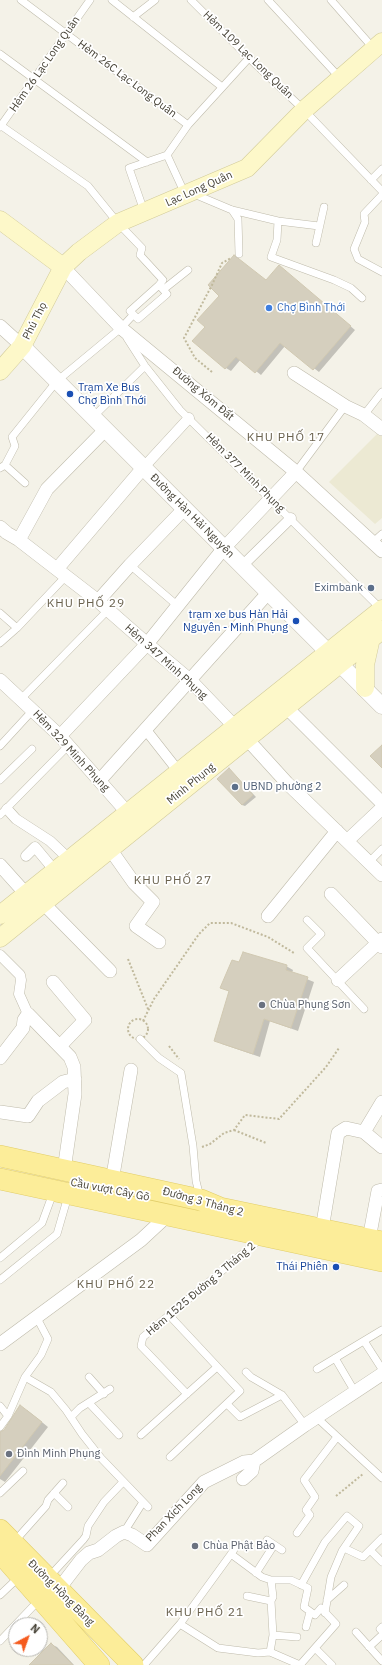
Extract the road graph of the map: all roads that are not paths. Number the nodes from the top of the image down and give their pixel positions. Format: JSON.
{"nodes":[{"id":1,"x":21,"y":0,"type":"edge"},
{"id":2,"x":90,"y":0,"type":"edge"},
{"id":3,"x":112,"y":0,"type":"edge"},
{"id":4,"x":155,"y":0,"type":"edge"},
{"id":5,"x":191,"y":0,"type":"edge"},
{"id":6,"x":268,"y":0,"type":"edge"},
{"id":7,"x":330,"y":0,"type":"edge"},
{"id":8,"x":133,"y":17,"type":"junction"},
{"id":9,"x":66,"y":34,"type":"junction"},
{"id":10,"x":378,"y":45,"type":"edge"},
{"id":11,"x":0,"y":54,"type":"edge"},
{"id":12,"x":249,"y":58,"type":"junction"},
{"id":13,"x":34,"y":78,"type":"junction"},
{"id":14,"x":340,"y":78,"type":"junction"},
{"id":15,"x":222,"y":87,"type":"junction"},
{"id":16,"x":304,"y":110,"type":"junction"},
{"id":17,"x":188,"y":125,"type":"junction"},
{"id":18,"x":0,"y":126,"type":"edge"},
{"id":19,"x":167,"y":155,"type":"junction"},
{"id":20,"x":148,"y":162,"type":"junction"},
{"id":21,"x":382,"y":168,"type":"edge"},
{"id":22,"x":371,"y":180,"type":"junction"},
{"id":23,"x":382,"y":191,"type":"edge"},
{"id":24,"x":187,"y":194,"type":"junction"},
{"id":25,"x":382,"y":195,"type":"edge"},
{"id":26,"x":324,"y":207,"type":"dead end"},
{"id":27,"x":232,"y":210,"type":"junction"},
{"id":28,"x":144,"y":212,"type":"junction"},
{"id":29,"x":0,"y":220,"type":"edge"},
{"id":30,"x":278,"y":221,"type":"junction"},
{"id":31,"x":118,"y":223,"type":"junction"},
{"id":32,"x":319,"y":226,"type":"junction"},
{"id":33,"x":316,"y":243,"type":"dead end"},
{"id":34,"x":239,"y":254,"type":"road end"},
{"id":35,"x":63,"y":267,"type":"junction"},
{"id":36,"x":188,"y":270,"type":"dead end"},
{"id":37,"x":382,"y":272,"type":"edge"},
{"id":38,"x":162,"y":287,"type":"junction"},
{"id":39,"x":362,"y":298,"type":"dead end"},
{"id":40,"x":133,"y":315,"type":"junction"},
{"id":41,"x":0,"y":326,"type":"edge"},
{"id":42,"x":121,"y":328,"type":"junction"},
{"id":43,"x":22,"y":346,"type":"junction"},
{"id":44,"x":145,"y":366,"type":"junction"},
{"id":45,"x":0,"y":371,"type":"edge"},
{"id":46,"x":294,"y":372,"type":"dead end"},
{"id":47,"x":57,"y":381,"type":"junction"},
{"id":48,"x":382,"y":392,"type":"edge"},
{"id":49,"x":345,"y":406,"type":"junction"},
{"id":50,"x":364,"y":415,"type":"junction"},
{"id":51,"x":93,"y":417,"type":"junction"},
{"id":52,"x":189,"y":418,"type":"junction"},
{"id":53,"x":382,"y":429,"type":"edge"},
{"id":54,"x":105,"y":430,"type":"junction"},
{"id":55,"x":2,"y":467,"type":"edge"},
{"id":56,"x":144,"y":468,"type":"junction"},
{"id":57,"x":296,"y":472,"type":"junction"},
{"id":58,"x":25,"y":483,"type":"dead end"},
{"id":59,"x":271,"y":499,"type":"junction"},
{"id":60,"x":184,"y":508,"type":"junction"},
{"id":61,"x":291,"y":518,"type":"junction"},
{"id":62,"x":2,"y":534,"type":"edge"},
{"id":63,"x":19,"y":540,"type":"junction"},
{"id":64,"x":379,"y":543,"type":"edge"},
{"id":65,"x":224,"y":548,"type":"junction"},
{"id":66,"x":130,"y":564,"type":"junction"},
{"id":67,"x":242,"y":566,"type":"junction"},
{"id":68,"x":61,"y":573,"type":"junction"},
{"id":69,"x":268,"y":593,"type":"junction"},
{"id":70,"x":98,"y":601,"type":"junction"},
{"id":71,"x":178,"y":606,"type":"junction"},
{"id":72,"x":382,"y":609,"type":"edge"},
{"id":73,"x":108,"y":610,"type":"junction"},
{"id":74,"x":0,"y":613,"type":"edge"},
{"id":75,"x":17,"y":628,"type":"junction"},
{"id":76,"x":377,"y":634,"type":"edge"},
{"id":77,"x":0,"y":643,"type":"edge"},
{"id":78,"x":147,"y":644,"type":"junction"},
{"id":79,"x":333,"y":658,"type":"junction"},
{"id":80,"x":0,"y":680,"type":"edge"},
{"id":81,"x":191,"y":681,"type":"junction"},
{"id":82,"x":365,"y":688,"type":"junction"},
{"id":83,"x":21,"y":700,"type":"junction"},
{"id":84,"x":382,"y":706,"type":"edge"},
{"id":85,"x":286,"y":707,"type":"junction"},
{"id":86,"x":33,"y":710,"type":"junction"},
{"id":87,"x":146,"y":730,"type":"junction"},
{"id":88,"x":241,"y":733,"type":"junction"},
{"id":89,"x":60,"y":736,"type":"junction"},
{"id":90,"x":0,"y":746,"type":"edge"},
{"id":91,"x":68,"y":746,"type":"junction"},
{"id":92,"x":32,"y":749,"type":"dead end"},
{"id":93,"x":179,"y":772,"type":"junction"},
{"id":94,"x":0,"y":780,"type":"edge"},
{"id":95,"x":100,"y":780,"type":"junction"},
{"id":96,"x":382,"y":803,"type":"edge"},
{"id":97,"x":382,"y":808,"type":"edge"},
{"id":98,"x":3,"y":812,"type":"edge"},
{"id":99,"x":133,"y":819,"type":"junction"},
{"id":100,"x":337,"y":831,"type":"junction"},
{"id":101,"x":347,"y":841,"type":"junction"},
{"id":102,"x":110,"y":849,"type":"junction"},
{"id":103,"x":382,"y":849,"type":"edge"},
{"id":104,"x":26,"y":856,"type":"dead end"},
{"id":105,"x":70,"y":859,"type":"junction"},
{"id":106,"x":369,"y":862,"type":"junction"},
{"id":107,"x":0,"y":865,"type":"edge"},
{"id":108,"x":55,"y":871,"type":"junction"},
{"id":109,"x":382,"y":875,"type":"edge"},
{"id":110,"x":26,"y":894,"type":"junction"},
{"id":111,"x":331,"y":894,"type":"dead end"},
{"id":112,"x":43,"y":903,"type":"junction"},
{"id":113,"x":0,"y":915,"type":"edge"},
{"id":114,"x":268,"y":916,"type":"dead end"},
{"id":115,"x":307,"y":920,"type":"dead end"},
{"id":116,"x":0,"y":938,"type":"edge"},
{"id":117,"x":159,"y":942,"type":"dead end"},
{"id":118,"x":381,"y":943,"type":"edge"},
{"id":119,"x":0,"y":955,"type":"edge"},
{"id":120,"x":110,"y":971,"type":"dead end"},
{"id":121,"x":338,"y":980,"type":"junction"},
{"id":122,"x":53,"y":982,"type":"dead end"},
{"id":123,"x":364,"y":1009,"type":"dead end"},
{"id":124,"x":28,"y":1014,"type":"junction"},
{"id":125,"x":140,"y":1039,"type":"dead end"},
{"id":126,"x":60,"y":1046,"type":"junction"},
{"id":127,"x":0,"y":1058,"type":"edge"},
{"id":128,"x":131,"y":1070,"type":"dead end"},
{"id":129,"x":75,"y":1079,"type":"junction"},
{"id":130,"x":382,"y":1102,"type":"edge"},
{"id":131,"x":0,"y":1112,"type":"edge"},
{"id":132,"x":364,"y":1132,"type":"junction"},
{"id":133,"x":382,"y":1147,"type":"edge"},
{"id":134,"x":0,"y":1156,"type":"edge"},
{"id":135,"x":0,"y":1168,"type":"edge"},
{"id":136,"x":64,"y":1170,"type":"junction"},
{"id":137,"x":0,"y":1179,"type":"edge"},
{"id":138,"x":112,"y":1180,"type":"junction"},
{"id":139,"x":382,"y":1190,"type":"edge"},
{"id":140,"x":61,"y":1192,"type":"junction"},
{"id":141,"x":207,"y":1205,"type":"junction"},
{"id":142,"x":168,"y":1215,"type":"junction"},
{"id":143,"x":322,"y":1229,"type":"junction"},
{"id":144,"x":265,"y":1235,"type":"junction"},
{"id":145,"x":376,"y":1240,"type":"edge"},
{"id":146,"x":0,"y":1258,"type":"edge"},
{"id":147,"x":382,"y":1261,"type":"edge"},
{"id":148,"x":0,"y":1280,"type":"edge"},
{"id":149,"x":169,"y":1315,"type":"junction"},
{"id":150,"x":37,"y":1318,"type":"junction"},
{"id":151,"x":382,"y":1330,"type":"edge"},
{"id":152,"x":364,"y":1341,"type":"junction"},
{"id":153,"x":0,"y":1344,"type":"edge"},
{"id":154,"x":335,"y":1358,"type":"junction"},
{"id":155,"x":217,"y":1367,"type":"junction"},
{"id":156,"x":382,"y":1369,"type":"edge"},
{"id":157,"x":317,"y":1370,"type":"dead end"},
{"id":158,"x":246,"y":1372,"type":"dead end"},
{"id":159,"x":382,"y":1374,"type":"edge"},
{"id":160,"x":25,"y":1377,"type":"junction"},
{"id":161,"x":89,"y":1377,"type":"dead end"},
{"id":162,"x":355,"y":1392,"type":"junction"},
{"id":163,"x":187,"y":1394,"type":"junction"},
{"id":164,"x":282,"y":1395,"type":"junction"},
{"id":165,"x":89,"y":1403,"type":"junction"},
{"id":166,"x":226,"y":1404,"type":"junction"},
{"id":167,"x":0,"y":1406,"type":"edge"},
{"id":168,"x":8,"y":1416,"type":"junction"},
{"id":169,"x":71,"y":1417,"type":"junction"},
{"id":170,"x":316,"y":1417,"type":"junction"},
{"id":171,"x":305,"y":1425,"type":"junction"},
{"id":172,"x":0,"y":1427,"type":"edge"},
{"id":173,"x":119,"y":1435,"type":"dead end"},
{"id":174,"x":141,"y":1435,"type":"dead end"},
{"id":175,"x":337,"y":1436,"type":"junction"},
{"id":176,"x":170,"y":1457,"type":"dead end"},
{"id":177,"x":254,"y":1461,"type":"junction"},
{"id":178,"x":23,"y":1471,"type":"dead end"},
{"id":179,"x":381,"y":1476,"type":"edge"},
{"id":180,"x":243,"y":1479,"type":"dead end"},
{"id":181,"x":123,"y":1482,"type":"junction"},
{"id":182,"x":63,"y":1483,"type":"dead end"},
{"id":183,"x":0,"y":1493,"type":"edge"},
{"id":184,"x":54,"y":1493,"type":"junction"},
{"id":185,"x":68,"y":1507,"type":"dead end"},
{"id":186,"x":124,"y":1532,"type":"junction"},
{"id":187,"x":297,"y":1533,"type":"dead end"},
{"id":188,"x":3,"y":1535,"type":"edge"},
{"id":189,"x":382,"y":1538,"type":"edge"},
{"id":190,"x":267,"y":1540,"type":"dead end"},
{"id":191,"x":237,"y":1545,"type":"dead end"},
{"id":192,"x":274,"y":1545,"type":"junction"},
{"id":193,"x":344,"y":1548,"type":"junction"},
{"id":194,"x":282,"y":1550,"type":"dead end"},
{"id":195,"x":370,"y":1550,"type":"junction"},
{"id":196,"x":231,"y":1554,"type":"junction"},
{"id":197,"x":382,"y":1562,"type":"edge"},
{"id":198,"x":256,"y":1573,"type":"junction"},
{"id":199,"x":20,"y":1575,"type":"junction"},
{"id":200,"x":271,"y":1580,"type":"junction"},
{"id":201,"x":301,"y":1585,"type":"junction"},
{"id":202,"x":344,"y":1585,"type":"dead end"},
{"id":203,"x":49,"y":1589,"type":"junction"},
{"id":204,"x":0,"y":1595,"type":"edge"},
{"id":205,"x":247,"y":1596,"type":"dead end"},
{"id":206,"x":270,"y":1600,"type":"junction"},
{"id":207,"x":327,"y":1600,"type":"junction"},
{"id":208,"x":310,"y":1612,"type":"junction"},
{"id":209,"x":325,"y":1613,"type":"junction"},
{"id":210,"x":180,"y":1624,"type":"junction"},
{"id":211,"x":306,"y":1627,"type":"dead end"},
{"id":212,"x":382,"y":1627,"type":"edge"},
{"id":213,"x":382,"y":1631,"type":"edge"},
{"id":214,"x":356,"y":1632,"type":"dead end"},
{"id":215,"x":273,"y":1635,"type":"junction"},
{"id":216,"x":382,"y":1635,"type":"edge"},
{"id":217,"x":297,"y":1636,"type":"dead end"},
{"id":218,"x":0,"y":1641,"type":"edge"},
{"id":219,"x":315,"y":1648,"type":"junction"},
{"id":220,"x":369,"y":1648,"type":"junction"},
{"id":221,"x":270,"y":1652,"type":"junction"},
{"id":222,"x":382,"y":1661,"type":"edge"},
{"id":223,"x":99,"y":1665,"type":"edge"},
{"id":224,"x":133,"y":1665,"type":"edge"},
{"id":225,"x":144,"y":1665,"type":"edge"},
{"id":226,"x":300,"y":1665,"type":"edge"},
{"id":227,"x":332,"y":1665,"type":"edge"}],
"edges":[{"from":1,"to":9,"type":"lane","name":"Hẻm 26C Lạc Long Quân"},
{"from":2,"to":9,"type":"lane","name":"Hẻm 26 Lạc Long Quân"},
{"from":3,"to":8,"type":"lane"},
{"from":4,"to":8,"type":"lane"},
{"from":5,"to":12,"type":"lane","name":"Hẻm 109 Lạc Long Quân"},
{"from":6,"to":14,"type":"lane"},
{"from":7,"to":10,"type":"lane"},
{"from":8,"to":15,"type":"lane"},
{"from":9,"to":13,"type":"lane","name":"Hẻm 26 Lạc Long Quân"},
{"from":9,"to":17,"type":"lane","name":"Hẻm 26C Lạc Long Quân"},
{"from":10,"to":14,"type":"main road","name":"Lạc Long Quân"},
{"from":11,"to":13,"type":"lane"},
{"from":12,"to":15,"type":"lane"},
{"from":12,"to":16,"type":"lane","name":"Hẻm 109 Lạc Long Quân"},
{"from":13,"to":18,"type":"lane","name":"Hẻm 26 Lạc Long Quân"},
{"from":13,"to":20,"type":"lane"},
{"from":14,"to":16,"type":"main road","name":"Lạc Long Quân"},
{"from":15,"to":17,"type":"lane"},
{"from":16,"to":22,"type":"lane","name":"Hẻm 109 Lạc Long Quân"},
{"from":16,"to":24,"type":"main road","name":"Lạc Long Quân"},
{"from":17,"to":19,"type":"lane"},
{"from":18,"to":31,"type":"lane"},
{"from":19,"to":20,"type":"lane"},
{"from":19,"to":24,"type":"lane"},
{"from":20,"to":28,"type":"lane"},
{"from":21,"to":22,"type":"lane"},
{"from":22,"to":23,"type":"lane","name":"Hẻm 109 Lạc Long Quân"},
{"from":24,"to":27,"type":"lane"},
{"from":24,"to":28,"type":"main road","name":"Lạc Long Quân"},
{"from":25,"to":37,"type":"lane"},
{"from":26,"to":32,"type":"lane"},
{"from":27,"to":30,"type":"lane"},
{"from":27,"to":34,"type":"lane"},
{"from":28,"to":31,"type":"main road","name":"Lạc Long Quân"},
{"from":29,"to":35,"type":"main road"},
{"from":30,"to":32,"type":"lane"},
{"from":30,"to":39,"type":"lane"},
{"from":31,"to":35,"type":"main road","name":"Lạc Long Quân"},
{"from":31,"to":38,"type":"lane"},
{"from":32,"to":33,"type":"lane"},
{"from":35,"to":42,"type":"street","name":"Đường Xóm Đất"},
{"from":35,"to":43,"type":"main road","name":"Phú Thọ"},
{"from":36,"to":38,"type":"lane"},
{"from":38,"to":40,"type":"lane"},
{"from":38,"to":40,"type":"lane"},
{"from":40,"to":42,"type":"lane"},
{"from":41,"to":43,"type":"street","name":"Đường Hàn Hải Nguyên"},
{"from":42,"to":44,"type":"lane","name":"Hẻm 377 Minh Phụng"},
{"from":42,"to":47,"type":"lane"},
{"from":42,"to":57,"type":"street","name":"Đường Xóm Đất"},
{"from":43,"to":45,"type":"main road","name":"Phú Thọ"},
{"from":43,"to":47,"type":"street","name":"Đường Hàn Hải Nguyên"},
{"from":44,"to":51,"type":"lane"},
{"from":44,"to":52,"type":"lane","name":"Hẻm 377 Minh Phụng"},
{"from":46,"to":49,"type":"street"},
{"from":47,"to":51,"type":"street","name":"Đường Hàn Hải Nguyên"},
{"from":47,"to":55,"type":"lane"},
{"from":48,"to":50,"type":"lane"},
{"from":49,"to":50,"type":"street"},
{"from":49,"to":57,"type":"lane"},
{"from":50,"to":53,"type":"street"},
{"from":51,"to":54,"type":"street","name":"Đường Hàn Hải Nguyên"},
{"from":52,"to":56,"type":"street"},
{"from":52,"to":59,"type":"lane","name":"Hẻm 377 Minh Phụng"},
{"from":54,"to":56,"type":"street","name":"Đường Hàn Hải Nguyên"},
{"from":54,"to":63,"type":"street"},
{"from":55,"to":58,"type":"lane"},
{"from":56,"to":60,"type":"street","name":"Đường Hàn Hải Nguyên"},
{"from":56,"to":68,"type":"street"},
{"from":57,"to":59,"type":"street"},
{"from":57,"to":64,"type":"street","name":"Đường Xóm Đất"},
{"from":59,"to":61,"type":"lane","name":"Hẻm 377 Minh Phụng"},
{"from":59,"to":65,"type":"street"},
{"from":60,"to":65,"type":"street","name":"Đường Hàn Hải Nguyên"},
{"from":60,"to":66,"type":"street"},
{"from":61,"to":67,"type":"street"},
{"from":61,"to":72,"type":"lane","name":"Hẻm 377 Minh Phụng"},
{"from":62,"to":63,"type":"street","name":"Hẻm 347 Minh Phụng"},
{"from":63,"to":68,"type":"street","name":"Hẻm 347 Minh Phụng"},
{"from":65,"to":67,"type":"street","name":"Đường Hàn Hải Nguyên"},
{"from":65,"to":71,"type":"street"},
{"from":66,"to":70,"type":"street"},
{"from":66,"to":71,"type":"lane"},
{"from":67,"to":69,"type":"street","name":"Đường Hàn Hải Nguyên"},
{"from":68,"to":70,"type":"street","name":"Hẻm 347 Minh Phụng"},
{"from":68,"to":75,"type":"lane"},
{"from":69,"to":79,"type":"street","name":"Đường Hàn Hải Nguyên"},
{"from":69,"to":81,"type":"street"},
{"from":70,"to":73,"type":"street","name":"Hẻm 347 Minh Phụng"},
{"from":71,"to":78,"type":"street"},
{"from":72,"to":79,"type":"main road","name":"Minh Phụng"},
{"from":73,"to":78,"type":"street","name":"Hẻm 347 Minh Phụng"},
{"from":73,"to":83,"type":"lane"},
{"from":74,"to":75,"type":"lane"},
{"from":75,"to":77,"type":"lane"},
{"from":76,"to":79,"type":"main road","name":"Minh Phụng"},
{"from":76,"to":82,"type":"main road"},
{"from":78,"to":81,"type":"street","name":"Hẻm 347 Minh Phụng"},
{"from":78,"to":89,"type":"street"},
{"from":79,"to":82,"type":"street","name":"Đường Hàn Hải Nguyên"},
{"from":79,"to":85,"type":"main road","name":"Minh Phụng"},
{"from":79,"to":88,"type":"main road","name":"Minh Phụng"},
{"from":80,"to":83,"type":"street","name":"Hẻm 329 Minh Phụng"},
{"from":81,"to":87,"type":"street"},
{"from":81,"to":88,"type":"street","name":"Hẻm 347 Minh Phụng"},
{"from":82,"to":84,"type":"street","name":"Đường Hàn Hải Nguyên"},
{"from":83,"to":86,"type":"street","name":"Hẻm 329 Minh Phụng"},
{"from":85,"to":88,"type":"main road","name":"Minh Phụng"},
{"from":85,"to":96,"type":"street"},
{"from":86,"to":89,"type":"street","name":"Hẻm 329 Minh Phụng"},
{"from":86,"to":90,"type":"lane"},
{"from":87,"to":93,"type":"street"},
{"from":87,"to":95,"type":"street"},
{"from":88,"to":93,"type":"main road","name":"Minh Phụng"},
{"from":88,"to":99,"type":"main road","name":"Minh Phụng"},
{"from":88,"to":100,"type":"street","name":"Hẻm 347 Minh Phụng"},
{"from":89,"to":91,"type":"street","name":"Hẻm 329 Minh Phụng"},
{"from":91,"to":95,"type":"street","name":"Hẻm 329 Minh Phụng"},
{"from":91,"to":98,"type":"lane"},
{"from":92,"to":94,"type":"lane"},
{"from":93,"to":99,"type":"main road","name":"Minh Phụng"},
{"from":95,"to":99,"type":"street","name":"Hẻm 329 Minh Phụng"},
{"from":97,"to":101,"type":"street"},
{"from":98,"to":105,"type":"street"},
{"from":99,"to":102,"type":"main road","name":"Minh Phụng"},
{"from":99,"to":105,"type":"main road","name":"Minh Phụng"},
{"from":100,"to":101,"type":"street","name":"Hẻm 347 Minh Phụng"},
{"from":100,"to":114,"type":"street"},
{"from":101,"to":106,"type":"street","name":"Hẻm 347 Minh Phụng"},
{"from":102,"to":112,"type":"main road","name":"Minh Phụng"},
{"from":102,"to":117,"type":"street"},
{"from":103,"to":106,"type":"lane"},
{"from":104,"to":108,"type":"street"},
{"from":105,"to":108,"type":"main road","name":"Minh Phụng"},
{"from":106,"to":109,"type":"street","name":"Hẻm 347 Minh Phụng"},
{"from":107,"to":110,"type":"street"},
{"from":108,"to":110,"type":"main road","name":"Minh Phụng"},
{"from":110,"to":113,"type":"main road","name":"Minh Phụng"},
{"from":111,"to":118,"type":"street"},
{"from":112,"to":116,"type":"main road","name":"Minh Phụng"},
{"from":112,"to":120,"type":"street"},
{"from":115,"to":121,"type":"lane"},
{"from":118,"to":121,"type":"street"},
{"from":119,"to":124,"type":"street"},
{"from":121,"to":123,"type":"lane"},
{"from":122,"to":126,"type":"street"},
{"from":124,"to":126,"type":"street"},
{"from":124,"to":127,"type":"street"},
{"from":125,"to":141,"type":"lane"},
{"from":126,"to":129,"type":"street"},
{"from":128,"to":138,"type":"street"},
{"from":129,"to":131,"type":"street"},
{"from":129,"to":136,"type":"street"},
{"from":130,"to":132,"type":"street"},
{"from":132,"to":133,"type":"street"},
{"from":132,"to":143,"type":"street"},
{"from":134,"to":136,"type":"main road","name":"Đường 3 Tháng 2"},
{"from":135,"to":141,"type":"main road","name":"Cầu vượt Cây Gõ"},
{"from":136,"to":138,"type":"main road","name":"Đường 3 Tháng 2"},
{"from":137,"to":140,"type":"main road","name":"Đường 3 Tháng 2"},
{"from":138,"to":141,"type":"main road","name":"Đường 3 Tháng 2"},
{"from":139,"to":145,"type":"street"},
{"from":140,"to":142,"type":"main road","name":"Đường 3 Tháng 2"},
{"from":140,"to":146,"type":"lane"},
{"from":140,"to":148,"type":"lane"},
{"from":141,"to":143,"type":"main road","name":"Đường 3 Tháng 2"},
{"from":142,"to":144,"type":"main road","name":"Đường 3 Tháng 2"},
{"from":142,"to":150,"type":"street"},
{"from":143,"to":145,"type":"main road","name":"Đường 3 Tháng 2"},
{"from":144,"to":147,"type":"main road","name":"Đường 3 Tháng 2"},
{"from":144,"to":149,"type":"lane","name":"Hẻm 1525 Đường 3 Tháng 2"},
{"from":149,"to":155,"type":"lane"},
{"from":149,"to":163,"type":"lane","name":"Hẻm 1525 Đường 3 Tháng 2"},
{"from":150,"to":153,"type":"street"},
{"from":150,"to":160,"type":"lane"},
{"from":151,"to":152,"type":"lane"},
{"from":152,"to":154,"type":"lane"},
{"from":152,"to":156,"type":"lane"},
{"from":154,"to":157,"type":"lane"},
{"from":154,"to":162,"type":"lane"},
{"from":155,"to":163,"type":"lane"},
{"from":155,"to":166,"type":"lane"},
{"from":158,"to":164,"type":"lane"},
{"from":159,"to":162,"type":"street","name":"Phan Xích Long"},
{"from":160,"to":168,"type":"lane"},
{"from":160,"to":169,"type":"lane"},
{"from":161,"to":165,"type":"lane"},
{"from":162,"to":170,"type":"street","name":"Phan Xích Long"},
{"from":163,"to":174,"type":"lane"},
{"from":164,"to":166,"type":"lane"},
{"from":164,"to":171,"type":"lane"},
{"from":165,"to":169,"type":"lane"},
{"from":165,"to":173,"type":"lane"},
{"from":166,"to":176,"type":"lane"},
{"from":167,"to":168,"type":"lane"},
{"from":168,"to":172,"type":"lane"},
{"from":169,"to":181,"type":"lane"},
{"from":170,"to":171,"type":"street","name":"Phan Xích Long"},
{"from":170,"to":175,"type":"lane"},
{"from":171,"to":177,"type":"street","name":"Phan Xích Long"},
{"from":175,"to":179,"type":"lane"},
{"from":175,"to":187,"type":"lane"},
{"from":177,"to":180,"type":"street"},
{"from":177,"to":186,"type":"street","name":"Phan Xích Long"},
{"from":178,"to":183,"type":"lane"},
{"from":181,"to":186,"type":"lane"},
{"from":181,"to":203,"type":"lane"},
{"from":182,"to":184,"type":"lane"},
{"from":184,"to":185,"type":"lane"},
{"from":184,"to":188,"type":"lane"},
{"from":186,"to":203,"type":"street"},
{"from":188,"to":199,"type":"main road","name":"Đường Hồng Bàng"},
{"from":188,"to":203,"type":"main road","name":"Đường Hồng Bàng"},
{"from":189,"to":195,"type":"lane"},
{"from":190,"to":192,"type":"lane"},
{"from":191,"to":196,"type":"lane"},
{"from":192,"to":194,"type":"lane"},
{"from":192,"to":198,"type":"lane"},
{"from":193,"to":195,"type":"lane"},
{"from":193,"to":201,"type":"lane"},
{"from":193,"to":207,"type":"lane"},
{"from":195,"to":197,"type":"lane"},
{"from":196,"to":198,"type":"lane"},
{"from":196,"to":210,"type":"lane"},
{"from":198,"to":200,"type":"lane"},
{"from":199,"to":203,"type":"main road","name":"Đường Hồng Bàng"},
{"from":199,"to":204,"type":"lane"},
{"from":200,"to":201,"type":"lane"},
{"from":200,"to":206,"type":"lane"},
{"from":201,"to":208,"type":"lane"},
{"from":202,"to":207,"type":"lane"},
{"from":203,"to":218,"type":"lane"},
{"from":203,"to":223,"type":"main road","name":"Đường Hồng Bàng"},
{"from":203,"to":224,"type":"main road","name":"Đường Hồng Bàng"},
{"from":205,"to":206,"type":"lane"},
{"from":206,"to":215,"type":"lane"},
{"from":207,"to":209,"type":"lane"},
{"from":208,"to":209,"type":"lane"},
{"from":208,"to":211,"type":"lane"},
{"from":209,"to":219,"type":"lane"},
{"from":210,"to":221,"type":"lane"},
{"from":210,"to":225,"type":"lane"},
{"from":212,"to":213,"type":"lane"},
{"from":214,"to":220,"type":"lane"},
{"from":215,"to":217,"type":"lane"},
{"from":215,"to":221,"type":"lane"},
{"from":216,"to":220,"type":"lane"},
{"from":219,"to":226,"type":"lane"},
{"from":219,"to":227,"type":"lane"},
{"from":220,"to":222,"type":"lane"},
{"from":221,"to":226,"type":"lane"}]}
